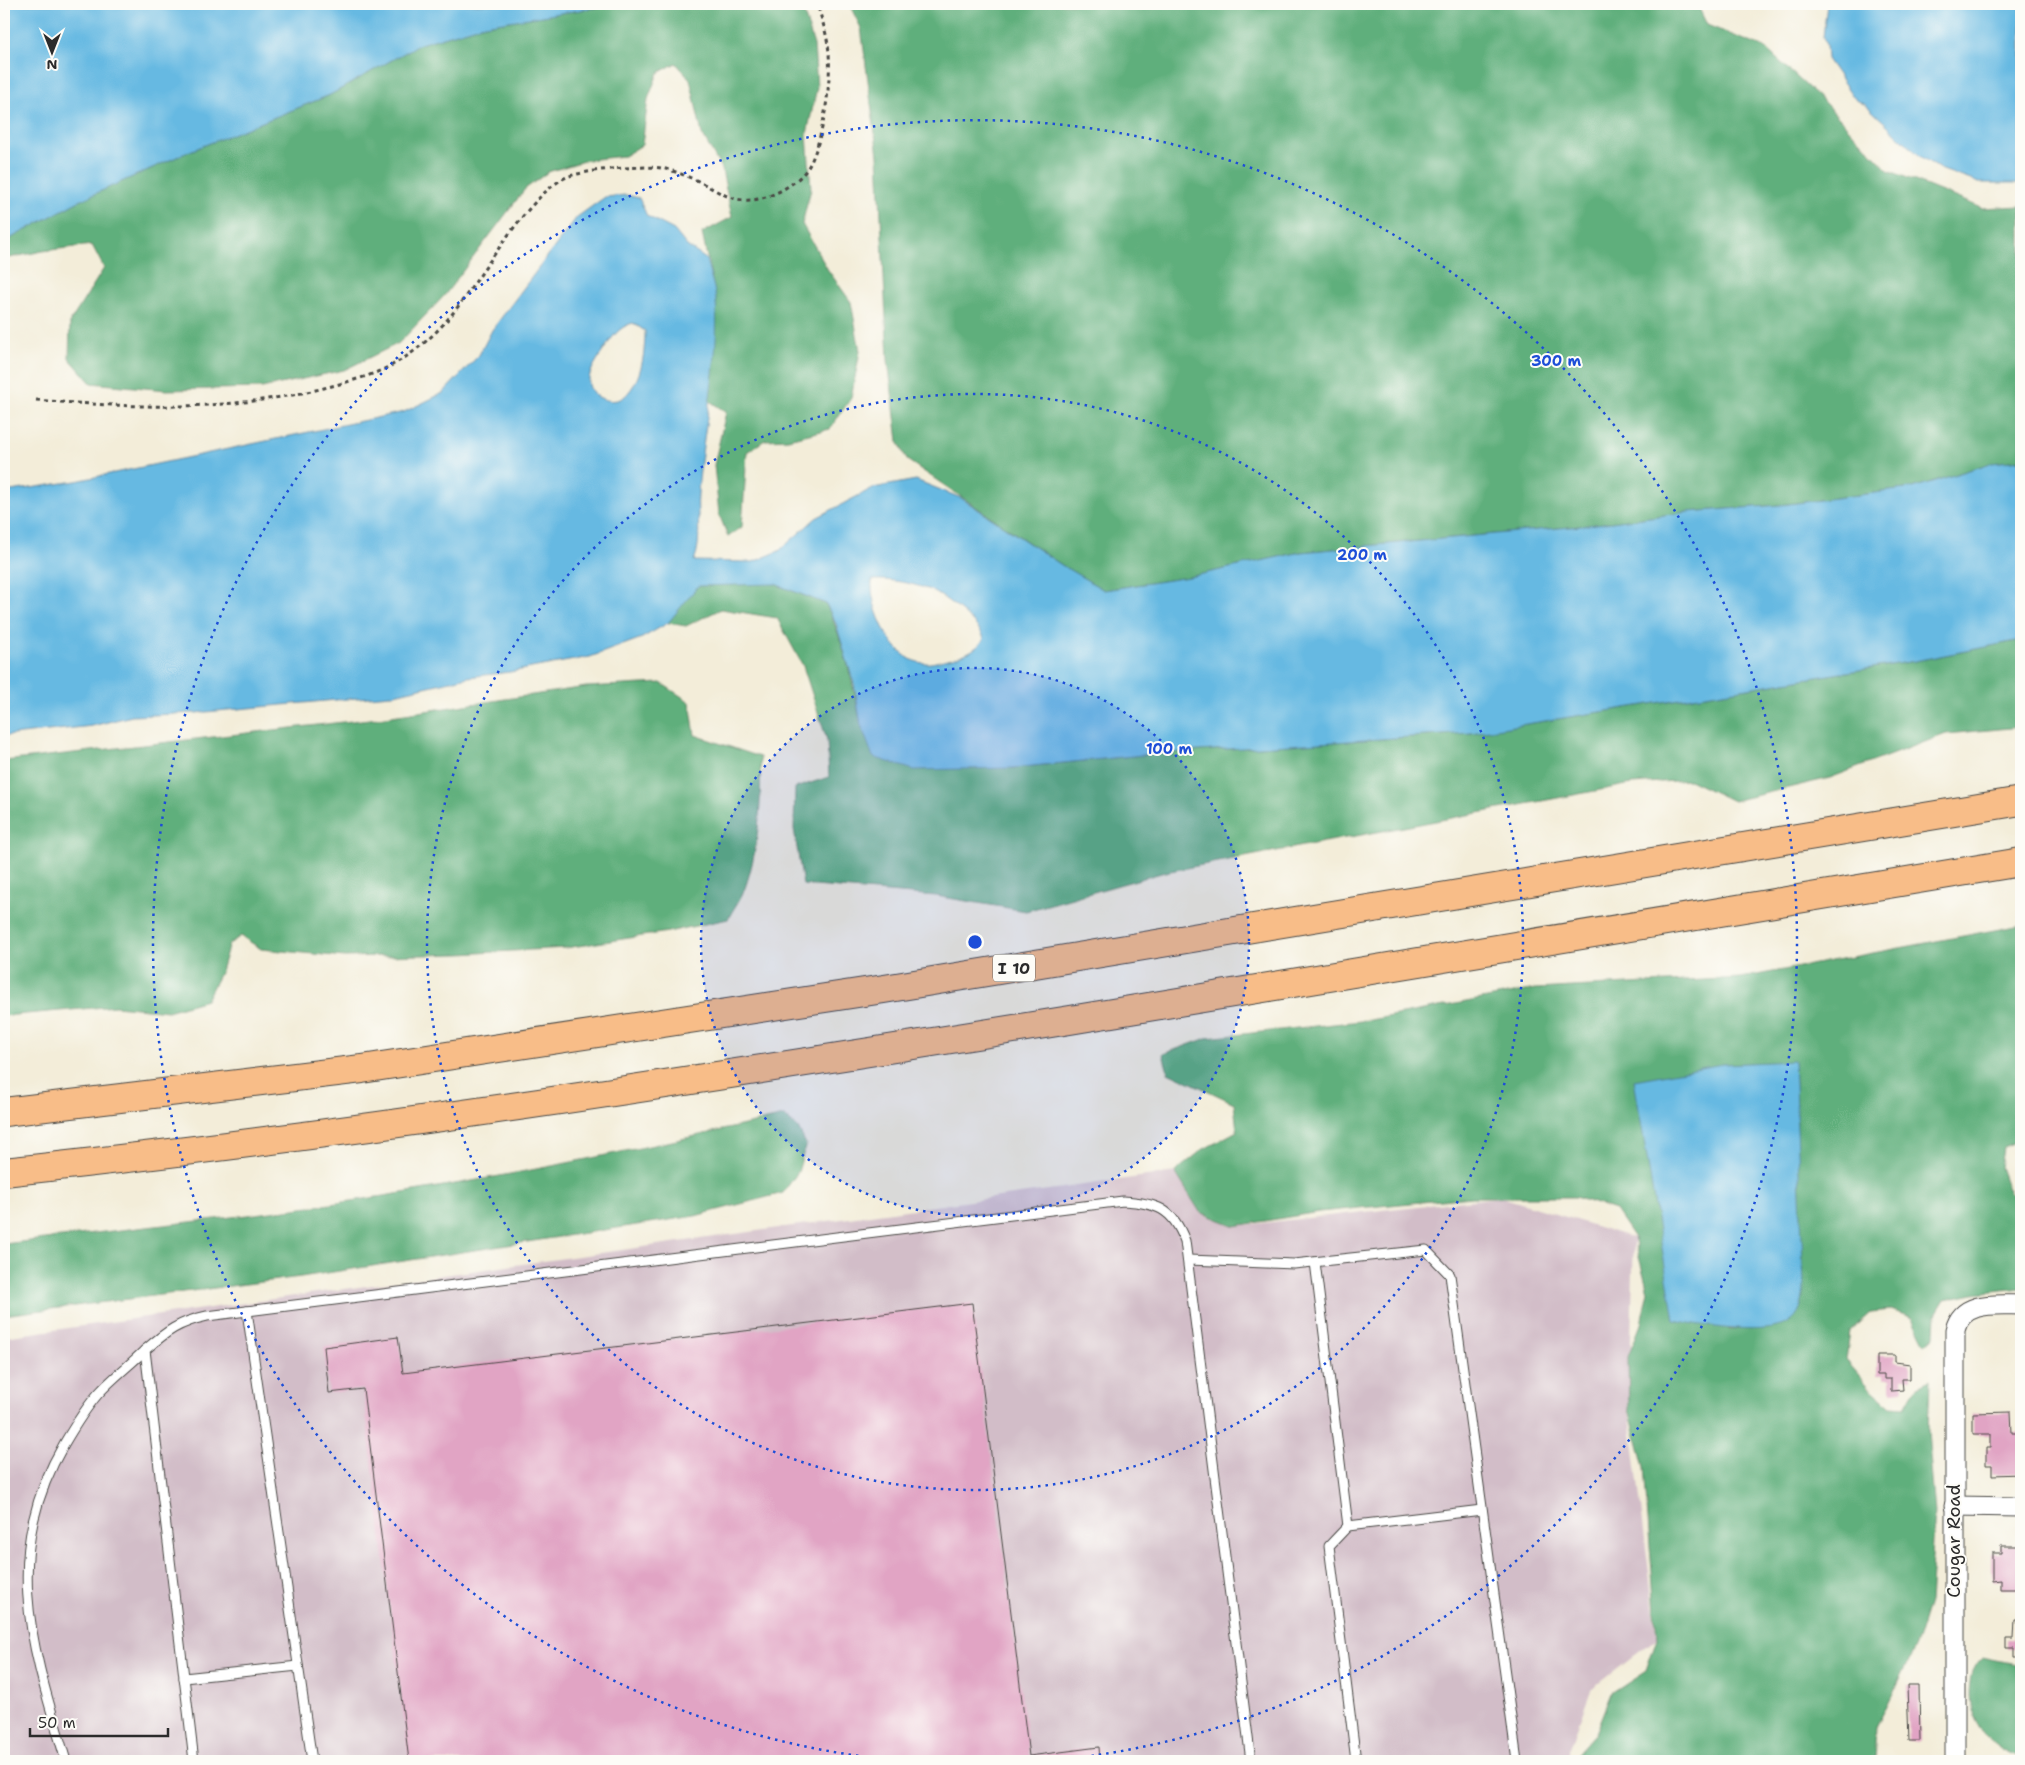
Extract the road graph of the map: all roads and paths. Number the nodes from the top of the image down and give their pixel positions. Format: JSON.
{"nodes":[{"id":1,"x":817,"y":4,"type":"edge"},
{"id":2,"x":36,"y":400,"type":"dead end"},
{"id":3,"x":2021,"y":801,"type":"edge"},
{"id":4,"x":2021,"y":862,"type":"edge"},
{"id":5,"x":4,"y":1112,"type":"edge"},
{"id":6,"x":4,"y":1172,"type":"edge"},
{"id":7,"x":1188,"y":1260,"type":"junction"},
{"id":8,"x":1315,"y":1262,"type":"junction"},
{"id":9,"x":2021,"y":1305,"type":"edge"},
{"id":10,"x":247,"y":1311,"type":"junction"},
{"id":11,"x":145,"y":1350,"type":"junction"},
{"id":12,"x":1954,"y":1506,"type":"junction"},
{"id":13,"x":2021,"y":1507,"type":"edge"},
{"id":14,"x":1482,"y":1510,"type":"junction"},
{"id":15,"x":1348,"y":1526,"type":"junction"},
{"id":16,"x":298,"y":1666,"type":"junction"},
{"id":17,"x":184,"y":1678,"type":"junction"},
{"id":18,"x":66,"y":1761,"type":"edge"},
{"id":19,"x":194,"y":1761,"type":"edge"},
{"id":20,"x":312,"y":1761,"type":"edge"},
{"id":21,"x":1250,"y":1761,"type":"edge"},
{"id":22,"x":1356,"y":1761,"type":"edge"},
{"id":23,"x":1517,"y":1761,"type":"edge"},
{"id":24,"x":1955,"y":1761,"type":"edge"}],
"edges":[{"from":1,"to":2,"type":"path"},
{"from":3,"to":5,"type":"highway","number":"I 10"},
{"from":4,"to":6,"type":"highway"},
{"from":7,"to":8,"type":"lane"},
{"from":7,"to":10,"type":"lane"},
{"from":7,"to":21,"type":"lane"},
{"from":8,"to":14,"type":"lane"},
{"from":8,"to":15,"type":"lane"},
{"from":9,"to":12,"type":"street","name":"Cougar Road"},
{"from":10,"to":11,"type":"lane"},
{"from":10,"to":16,"type":"lane"},
{"from":11,"to":17,"type":"lane"},
{"from":11,"to":18,"type":"lane"},
{"from":12,"to":13,"type":"street"},
{"from":12,"to":24,"type":"street","name":"Cougar Road"},
{"from":14,"to":15,"type":"lane"},
{"from":14,"to":23,"type":"lane"},
{"from":15,"to":22,"type":"lane"},
{"from":16,"to":17,"type":"lane"},
{"from":16,"to":20,"type":"lane"},
{"from":17,"to":19,"type":"lane"}]}
